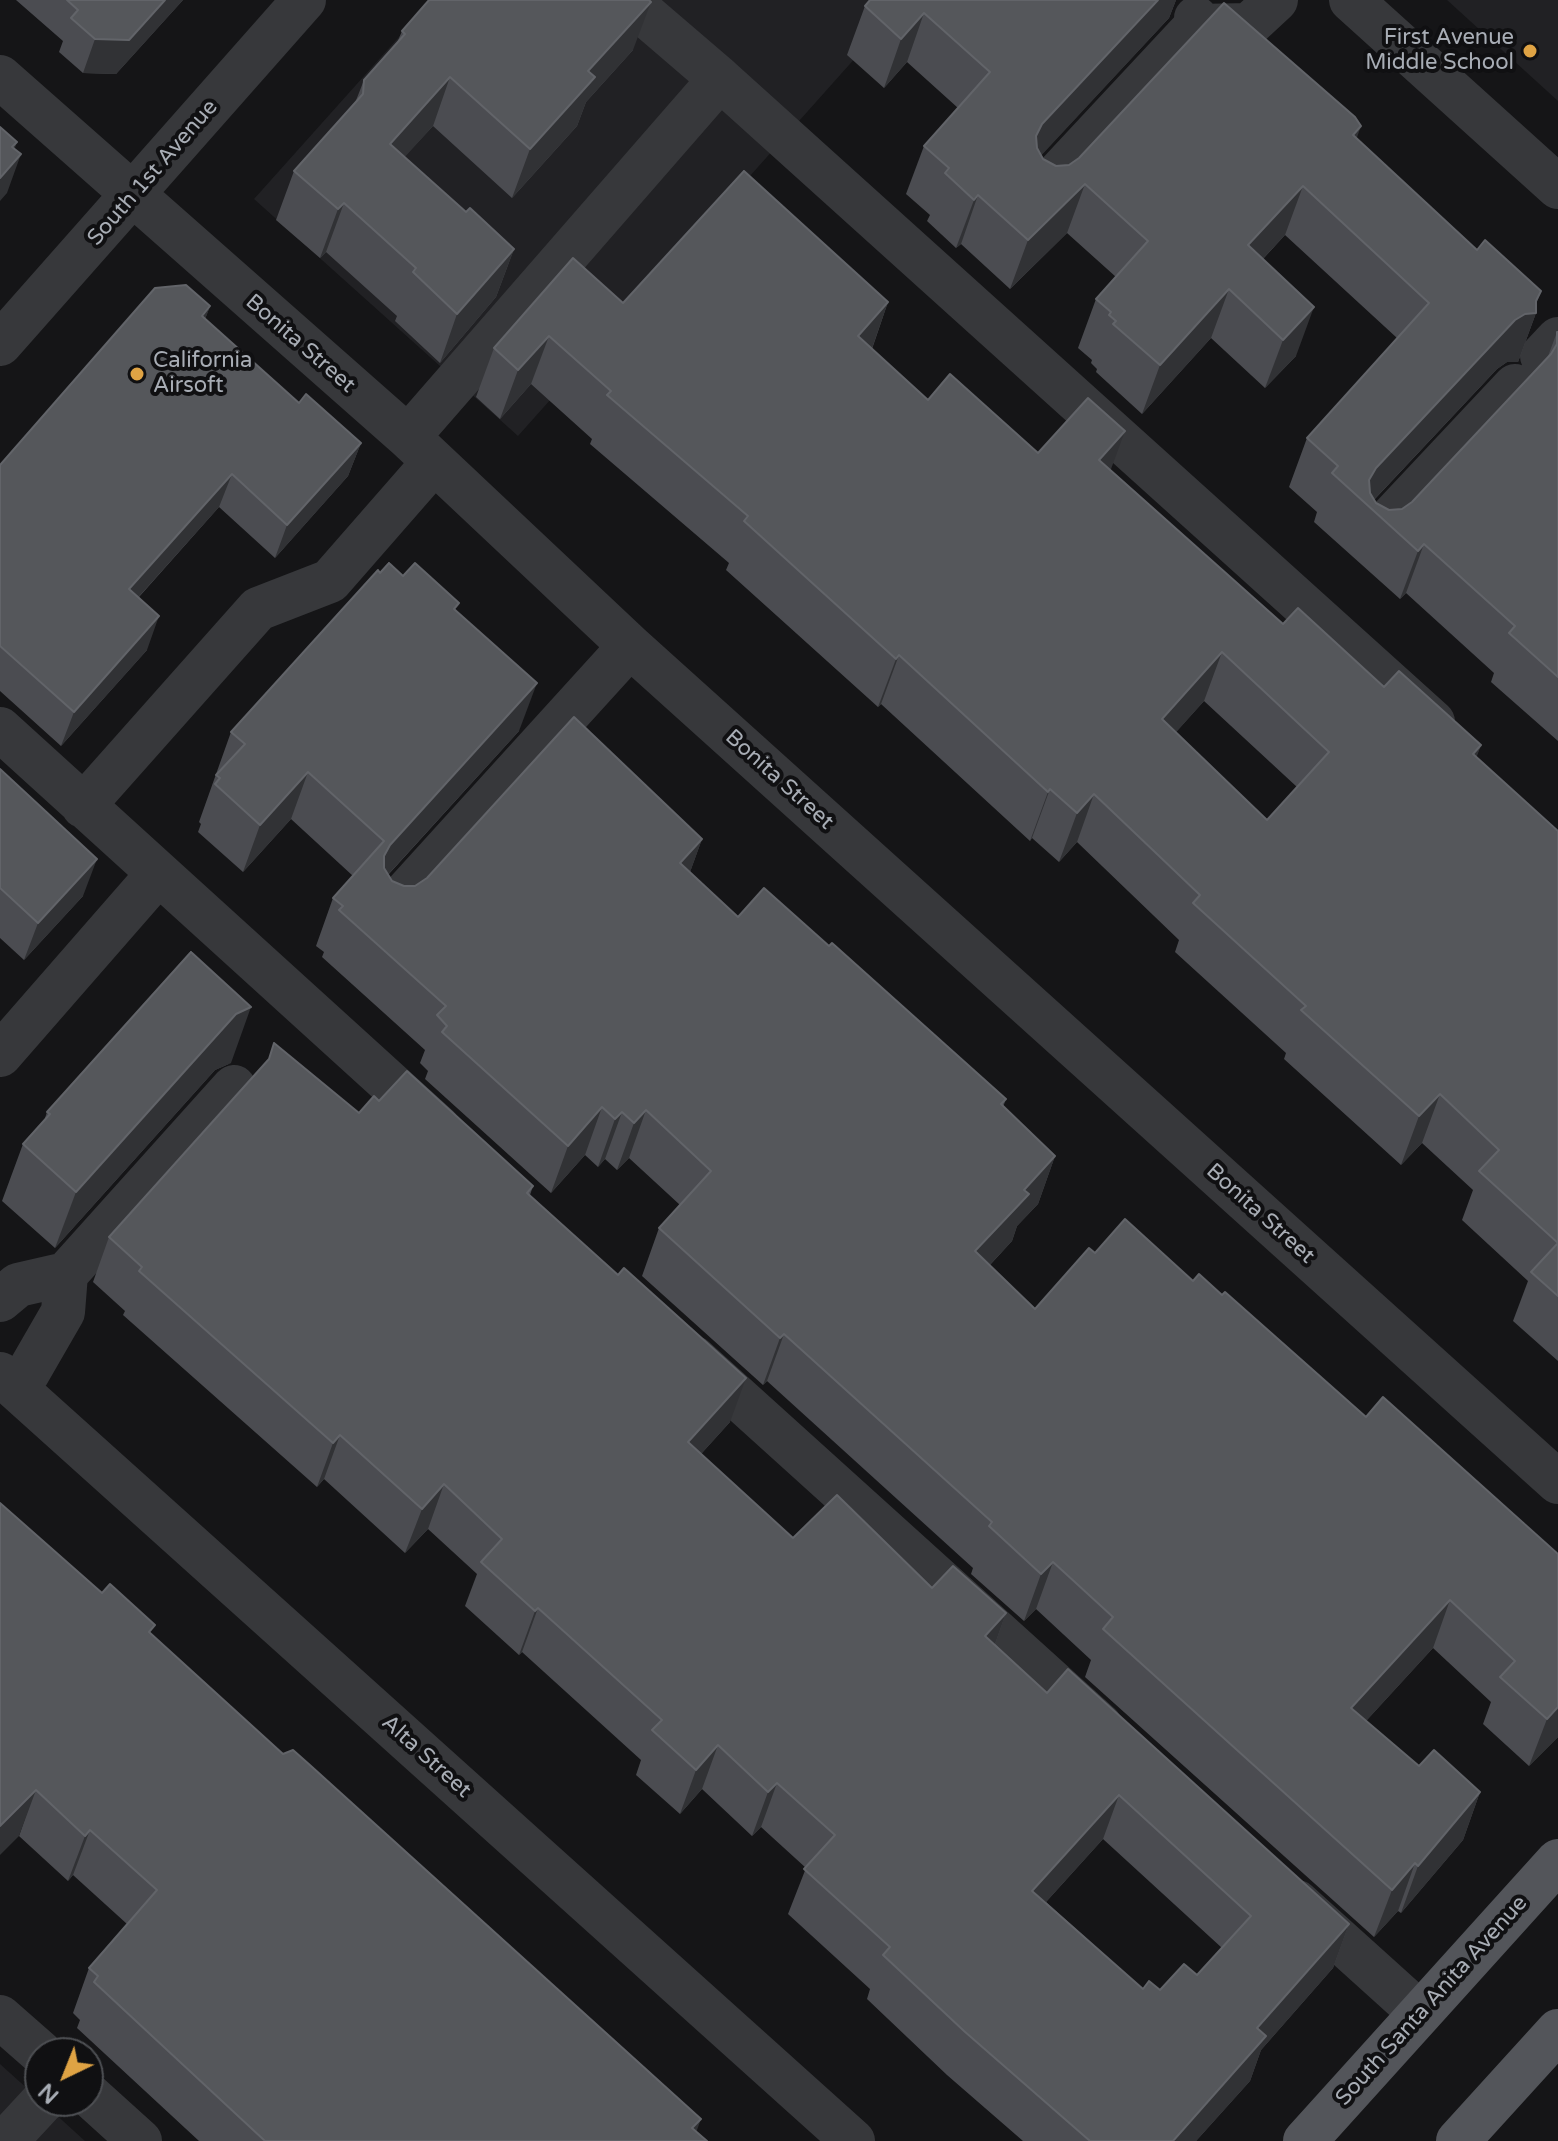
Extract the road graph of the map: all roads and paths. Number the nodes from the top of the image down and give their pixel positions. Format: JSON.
{"nodes":[{"id":1,"x":304,"y":0,"type":"edge"},
{"id":2,"x":628,"y":0,"type":"edge"},
{"id":3,"x":1276,"y":0,"type":"edge"},
{"id":4,"x":1351,"y":0,"type":"edge"},
{"id":5,"x":1196,"y":13,"type":"edge"},
{"id":6,"x":0,"y":77,"type":"edge"},
{"id":7,"x":720,"y":79,"type":"junction"},
{"id":8,"x":1558,"y":187,"type":"edge"},
{"id":9,"x":1043,"y":190,"type":"edge"},
{"id":10,"x":133,"y":198,"type":"junction"},
{"id":11,"x":0,"y":344,"type":"edge"},
{"id":12,"x":1539,"y":361,"type":"edge"},
{"id":13,"x":421,"y":450,"type":"junction"},
{"id":14,"x":1376,"y":534,"type":"edge"},
{"id":15,"x":630,"y":646,"type":"junction"},
{"id":16,"x":0,"y":729,"type":"edge"},
{"id":17,"x":1464,"y":750,"type":"edge"},
{"id":18,"x":83,"y":806,"type":"junction"},
{"id":19,"x":158,"y":874,"type":"junction"},
{"id":20,"x":391,"y":909,"type":"edge"},
{"id":21,"x":0,"y":1055,"type":"edge"},
{"id":22,"x":234,"y":1087,"type":"dead end"},
{"id":23,"x":465,"y":1151,"type":"edge"},
{"id":24,"x":66,"y":1274,"type":"junction"},
{"id":25,"x":0,"y":1300,"type":"edge"},
{"id":26,"x":665,"y":1332,"type":"edge"},
{"id":27,"x":9,"y":1382,"type":"edge"},
{"id":28,"x":1558,"y":1482,"type":"edge"},
{"id":29,"x":1126,"y":1748,"type":"edge"},
{"id":30,"x":1558,"y":1861,"type":"edge"},
{"id":31,"x":1267,"y":1875,"type":"edge"},
{"id":32,"x":1420,"y":2013,"type":"junction"},
{"id":33,"x":0,"y":2017,"type":"edge"},
{"id":34,"x":1558,"y":2031,"type":"edge"},
{"id":35,"x":24,"y":2038,"type":"edge"},
{"id":36,"x":104,"y":2108,"type":"edge"},
{"id":37,"x":28,"y":2117,"type":"edge"},
{"id":38,"x":6,"y":2141,"type":"edge"},
{"id":39,"x":140,"y":2141,"type":"edge"},
{"id":40,"x":853,"y":2141,"type":"edge"},
{"id":41,"x":1305,"y":2141,"type":"edge"},
{"id":42,"x":1458,"y":2141,"type":"edge"}],
"edges":[{"from":1,"to":10,"type":"street","name":"South 1st Avenue"},
{"from":2,"to":7,"type":"street"},
{"from":3,"to":5,"type":"street"},
{"from":4,"to":8,"type":"street"},
{"from":5,"to":9,"type":"street"},
{"from":6,"to":10,"type":"street","name":"Bonita Street"},
{"from":7,"to":13,"type":"street"},
{"from":7,"to":17,"type":"street"},
{"from":10,"to":11,"type":"street","name":"South 1st Avenue"},
{"from":10,"to":13,"type":"street","name":"Bonita Street"},
{"from":12,"to":14,"type":"street"},
{"from":13,"to":15,"type":"street","name":"Bonita Street"},
{"from":13,"to":18,"type":"street"},
{"from":15,"to":20,"type":"street"},
{"from":15,"to":28,"type":"street","name":"Bonita Street"},
{"from":16,"to":18,"type":"street"},
{"from":18,"to":19,"type":"street"},
{"from":19,"to":21,"type":"street"},
{"from":19,"to":23,"type":"street"},
{"from":22,"to":24,"type":"street"},
{"from":24,"to":25,"type":"street"},
{"from":24,"to":27,"type":"street"},
{"from":26,"to":29,"type":"street"},
{"from":27,"to":40,"type":"street","name":"Alta Street"},
{"from":30,"to":32,"type":"main road","name":"South Santa Anita Avenue"},
{"from":31,"to":32,"type":"street"},
{"from":32,"to":41,"type":"main road","name":"South Santa Anita Avenue"},
{"from":33,"to":35,"type":"street"},
{"from":34,"to":42,"type":"main road"},
{"from":36,"to":39,"type":"street"},
{"from":37,"to":38,"type":"street"}]}
